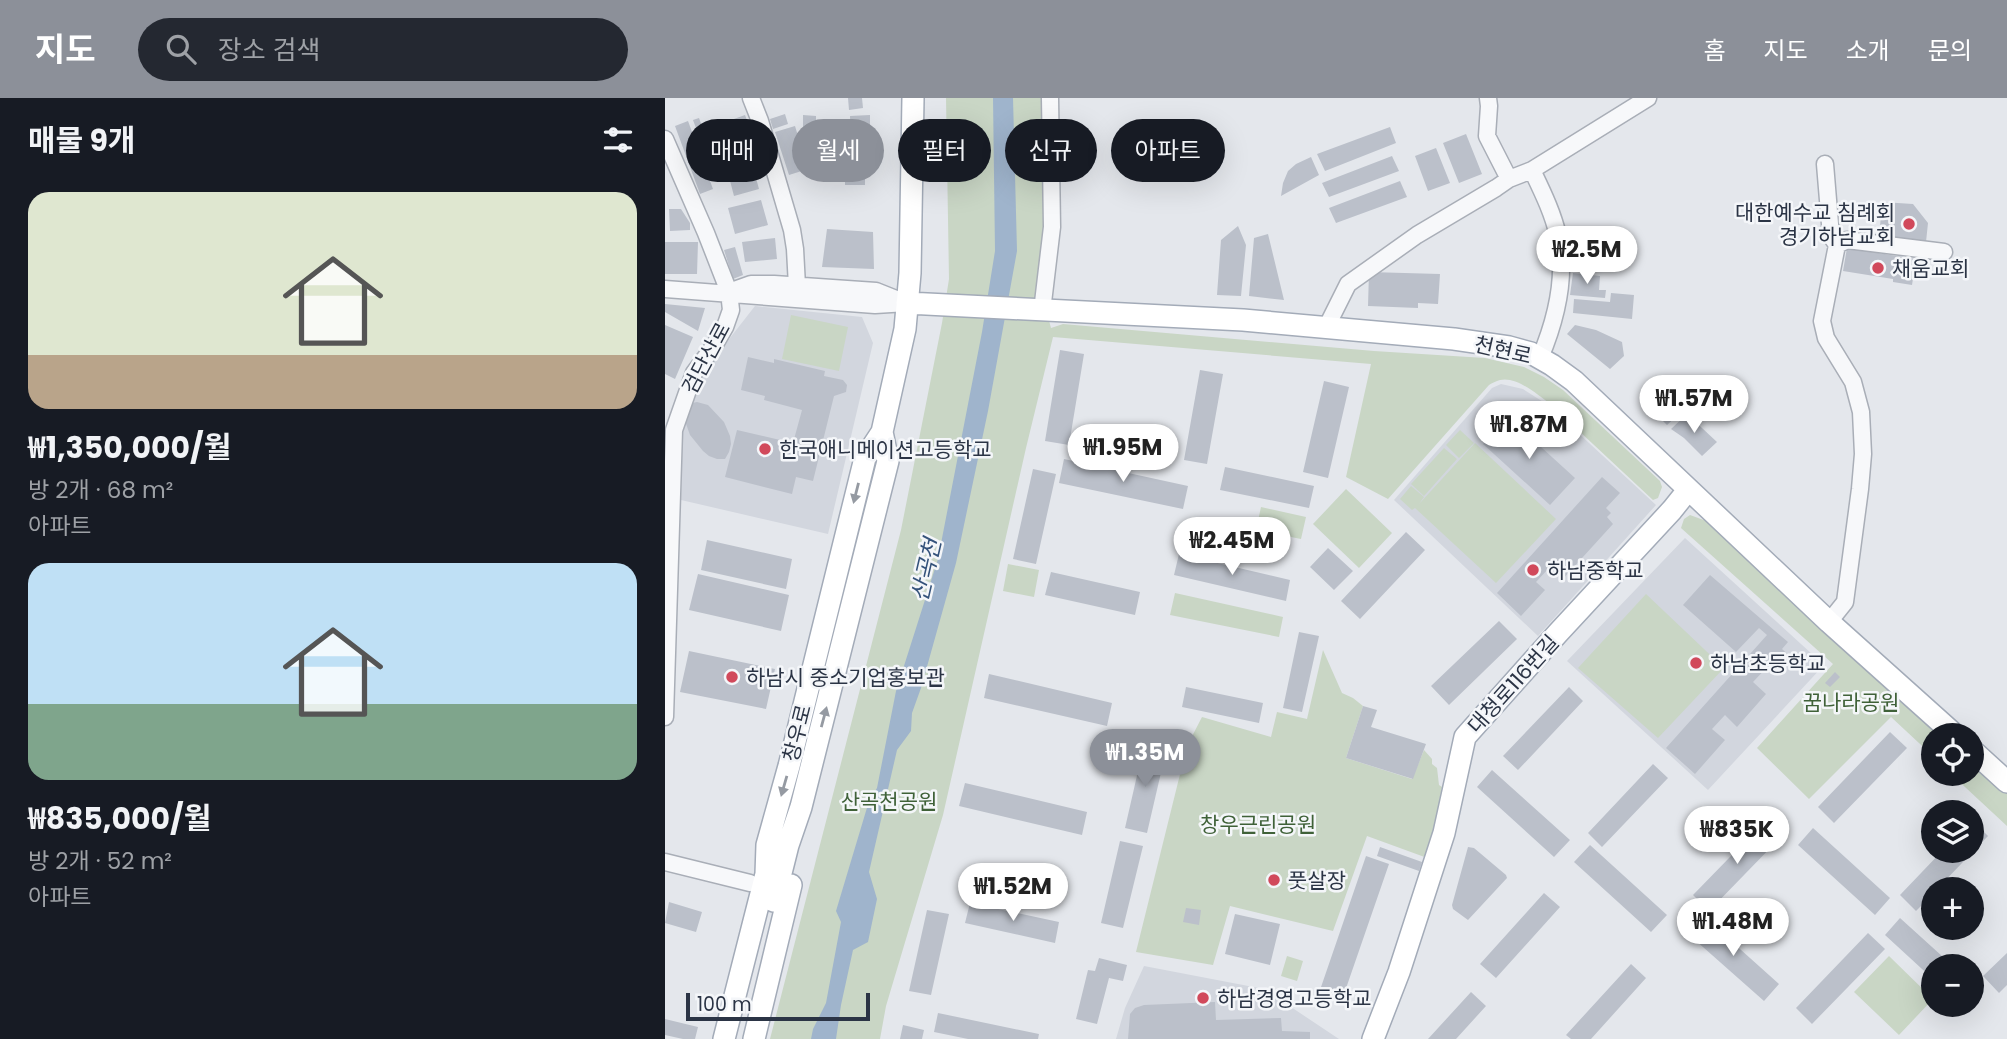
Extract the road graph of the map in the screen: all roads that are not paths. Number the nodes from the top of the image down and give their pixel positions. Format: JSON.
{"nodes":[{"id":1,"x":751,"y":98,"type":"edge"},
{"id":2,"x":913,"y":98,"type":"edge"},
{"id":3,"x":1049,"y":98,"type":"edge"},
{"id":4,"x":1488,"y":98,"type":"edge"},
{"id":5,"x":1648,"y":98,"type":"edge"},
{"id":6,"x":665,"y":139,"type":"edge"},
{"id":7,"x":1825,"y":164,"type":"dead end"},
{"id":8,"x":1532,"y":170,"type":"junction"},
{"id":9,"x":1509,"y":178,"type":"junction"},
{"id":10,"x":1837,"y":245,"type":"junction"},
{"id":11,"x":1944,"y":252,"type":"dead end"},
{"id":12,"x":797,"y":286,"type":"junction"},
{"id":13,"x":665,"y":289,"type":"edge"},
{"id":14,"x":729,"y":292,"type":"junction"},
{"id":15,"x":907,"y":303,"type":"junction"},
{"id":16,"x":1042,"y":311,"type":"junction"},
{"id":17,"x":1326,"y":328,"type":"junction"},
{"id":18,"x":1540,"y":358,"type":"junction"},
{"id":19,"x":882,"y":432,"type":"junction"},
{"id":20,"x":1688,"y":490,"type":"junction"},
{"id":21,"x":1829,"y":622,"type":"junction"},
{"id":22,"x":665,"y":717,"type":"edge"},
{"id":23,"x":1942,"y":723,"type":"edge"},
{"id":24,"x":1984,"y":761,"type":"edge"},
{"id":25,"x":2007,"y":782,"type":"edge"},
{"id":26,"x":801,"y":807,"type":"junction"},
{"id":27,"x":767,"y":845,"type":"junction"},
{"id":28,"x":665,"y":862,"type":"edge"},
{"id":29,"x":750,"y":883,"type":"junction"},
{"id":30,"x":710,"y":1039,"type":"edge"},
{"id":31,"x":724,"y":1039,"type":"edge"},
{"id":32,"x":739,"y":1039,"type":"edge"},
{"id":33,"x":754,"y":1039,"type":"edge"},
{"id":34,"x":1373,"y":1039,"type":"edge"}],
"edges":[{"from":1,"to":12,"type":"street"},
{"from":2,"to":15,"type":"main road","name":"창우로"},
{"from":3,"to":16,"type":"street"},
{"from":4,"to":9,"type":"street"},
{"from":5,"to":8,"type":"street"},
{"from":6,"to":14,"type":"street","name":"검단산로"},
{"from":7,"to":10,"type":"street"},
{"from":8,"to":9,"type":"street"},
{"from":8,"to":18,"type":"street"},
{"from":9,"to":17,"type":"street"},
{"from":10,"to":11,"type":"street"},
{"from":10,"to":21,"type":"street"},
{"from":12,"to":14,"type":"street","name":"검단산로"},
{"from":12,"to":15,"type":"street","name":"검단산로"},
{"from":13,"to":14,"type":"street"},
{"from":14,"to":15,"type":"street","name":"검단산로"},
{"from":14,"to":22,"type":"street","name":"검단산로"},
{"from":15,"to":16,"type":"main road","name":"천현로"},
{"from":15,"to":19,"type":"main road","name":"창우로"},
{"from":16,"to":17,"type":"main road","name":"천현로"},
{"from":17,"to":18,"type":"main road","name":"천현로"},
{"from":18,"to":20,"type":"main road","name":"천현로"},
{"from":26,"to":19,"type":"main road","name":"창우로","one_way":true},
{"from":19,"to":27,"type":"main road","name":"창우로","one_way":true},
{"from":20,"to":21,"type":"main road","name":"천현로"},
{"from":20,"to":34,"type":"main road","name":"대청로116번길"},
{"from":21,"to":23,"type":"main road","name":"천현로"},
{"from":24,"to":25,"type":"main road"},
{"from":26,"to":32,"type":"main road","name":"창우로"},
{"from":26,"to":33,"type":"main road"},
{"from":27,"to":29,"type":"main road"},
{"from":27,"to":31,"type":"main road","name":"창우로"},
{"from":28,"to":29,"type":"street"},
{"from":29,"to":30,"type":"main road"}]}
